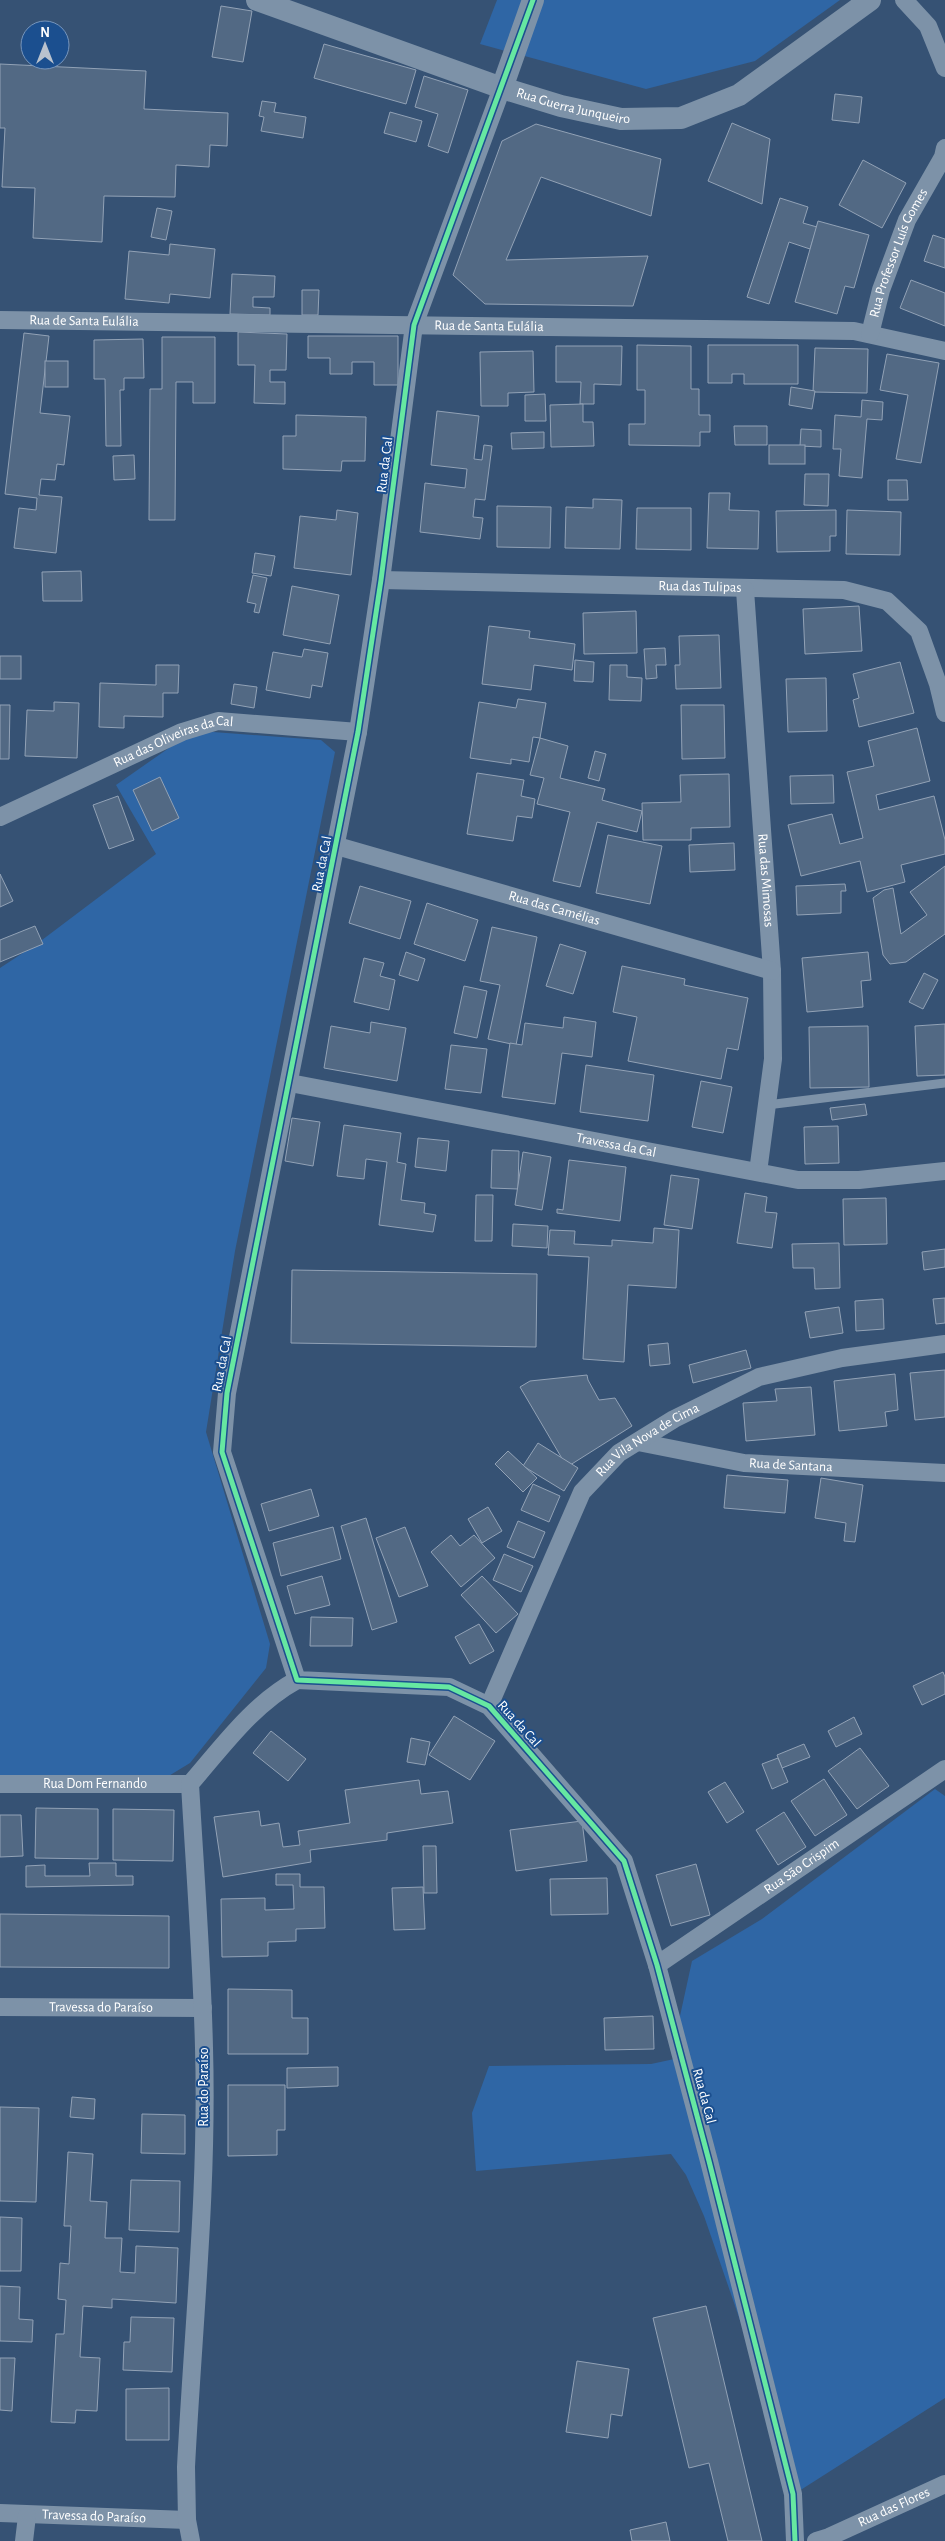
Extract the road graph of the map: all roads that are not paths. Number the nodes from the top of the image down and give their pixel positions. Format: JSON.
{"nodes":[{"id":1,"x":257,"y":0,"type":"edge"},
{"id":2,"x":533,"y":0,"type":"edge"},
{"id":3,"x":870,"y":0,"type":"edge"},
{"id":4,"x":904,"y":0,"type":"edge"},
{"id":5,"x":945,"y":68,"type":"edge"},
{"id":6,"x":502,"y":88,"type":"junction"},
{"id":7,"x":945,"y":148,"type":"edge"},
{"id":8,"x":0,"y":320,"type":"edge"},
{"id":9,"x":414,"y":325,"type":"junction"},
{"id":10,"x":870,"y":334,"type":"junction"},
{"id":11,"x":945,"y":351,"type":"edge"},
{"id":12,"x":381,"y":580,"type":"junction"},
{"id":13,"x":745,"y":590,"type":"junction"},
{"id":14,"x":945,"y":713,"type":"edge"},
{"id":15,"x":358,"y":732,"type":"junction"},
{"id":16,"x":0,"y":817,"type":"edge"},
{"id":17,"x":337,"y":846,"type":"junction"},
{"id":18,"x":772,"y":971,"type":"junction"},
{"id":19,"x":290,"y":1083,"type":"junction"},
{"id":20,"x":945,"y":1083,"type":"edge"},
{"id":21,"x":767,"y":1105,"type":"junction"},
{"id":22,"x":945,"y":1171,"type":"edge"},
{"id":23,"x":758,"y":1172,"type":"junction"},
{"id":24,"x":945,"y":1344,"type":"edge"},
{"id":25,"x":638,"y":1442,"type":"junction"},
{"id":26,"x":945,"y":1473,"type":"edge"},
{"id":27,"x":297,"y":1680,"type":"junction"},
{"id":28,"x":489,"y":1706,"type":"junction"},
{"id":29,"x":945,"y":1769,"type":"edge"},
{"id":30,"x":0,"y":1784,"type":"edge"},
{"id":31,"x":190,"y":1784,"type":"junction"},
{"id":32,"x":657,"y":1965,"type":"junction"},
{"id":33,"x":0,"y":2007,"type":"edge"},
{"id":34,"x":203,"y":2008,"type":"junction"},
{"id":35,"x":945,"y":2484,"type":"edge"},
{"id":36,"x":0,"y":2513,"type":"edge"},
{"id":37,"x":27,"y":2516,"type":"junction"},
{"id":38,"x":187,"y":2520,"type":"junction"},
{"id":39,"x":24,"y":2541,"type":"edge"},
{"id":40,"x":192,"y":2541,"type":"edge"},
{"id":41,"x":795,"y":2541,"type":"edge"},
{"id":42,"x":816,"y":2541,"type":"edge"}],
"edges":[{"from":1,"to":6,"type":"street","name":"Rua Guerra Junqueiro"},
{"from":2,"to":6,"type":"street"},
{"from":3,"to":6,"type":"street","name":"Rua Guerra Junqueiro"},
{"from":4,"to":5,"type":"street"},
{"from":6,"to":9,"type":"street","name":"Rua da Cal"},
{"from":7,"to":10,"type":"street","name":"Rua Professor Luís Gomes"},
{"from":8,"to":9,"type":"street","name":"Rua de Santa Eulália"},
{"from":9,"to":10,"type":"street","name":"Rua de Santa Eulália"},
{"from":9,"to":12,"type":"street","name":"Rua da Cal"},
{"from":10,"to":11,"type":"street","name":"Rua de Santa Eulália"},
{"from":12,"to":13,"type":"street","name":"Rua das Tulipas"},
{"from":12,"to":15,"type":"street","name":"Rua da Cal"},
{"from":13,"to":14,"type":"street","name":"Rua das Tulipas"},
{"from":13,"to":18,"type":"street","name":"Rua das Mimosas"},
{"from":15,"to":16,"type":"street","name":"Rua das Oliveiras da Cal"},
{"from":15,"to":17,"type":"street","name":"Rua da Cal"},
{"from":17,"to":18,"type":"street","name":"Rua das Camélias"},
{"from":17,"to":19,"type":"street","name":"Rua da Cal"},
{"from":18,"to":21,"type":"street","name":"Rua das Mimosas"},
{"from":19,"to":23,"type":"street","name":"Travessa da Cal"},
{"from":19,"to":27,"type":"street","name":"Rua da Cal"},
{"from":20,"to":21,"type":"lane"},
{"from":21,"to":23,"type":"street","name":"Rua das Mimosas"},
{"from":22,"to":23,"type":"street","name":"Travessa da Cal"},
{"from":24,"to":25,"type":"street","name":"Rua Vila Nova de Cima"},
{"from":25,"to":26,"type":"street","name":"Rua de Santana"},
{"from":25,"to":28,"type":"street","name":"Rua Vila Nova de Cima"},
{"from":27,"to":28,"type":"street","name":"Rua da Cal"},
{"from":27,"to":31,"type":"street"},
{"from":28,"to":32,"type":"street","name":"Rua da Cal"},
{"from":29,"to":32,"type":"street","name":"Rua São Crispim"},
{"from":30,"to":31,"type":"street","name":"Rua Dom Fernando"},
{"from":31,"to":34,"type":"street","name":"Rua do Paraíso"},
{"from":32,"to":41,"type":"street","name":"Rua da Cal"},
{"from":33,"to":34,"type":"street","name":"Travessa do Paraíso"},
{"from":34,"to":38,"type":"street","name":"Rua do Paraíso"},
{"from":35,"to":42,"type":"street","name":"Rua das Flores"},
{"from":36,"to":37,"type":"street","name":"Travessa do Paraíso"},
{"from":37,"to":38,"type":"street","name":"Travessa do Paraíso"},
{"from":37,"to":39,"type":"street"},
{"from":38,"to":40,"type":"street","name":"Rua do Paraíso"}]}
